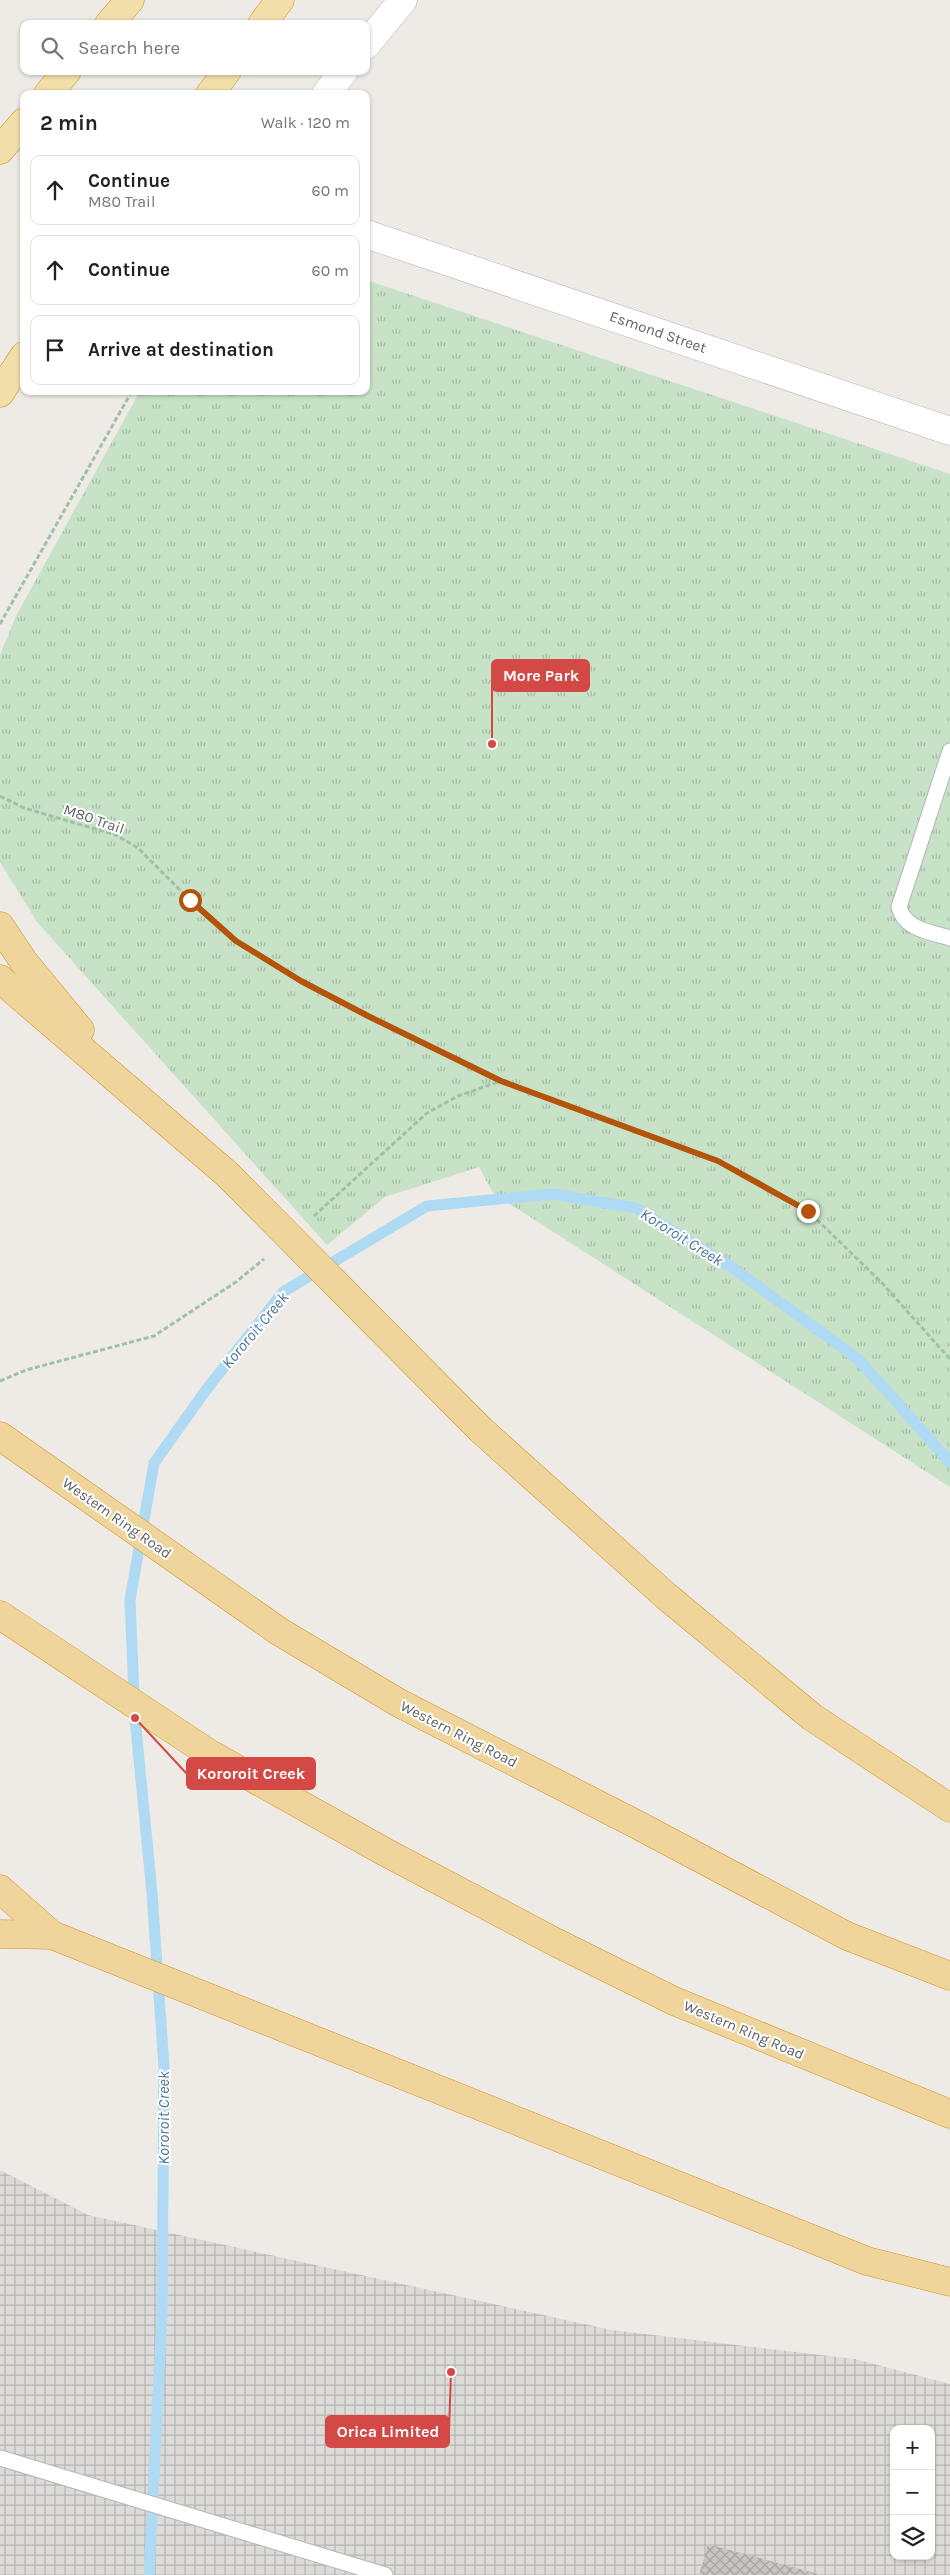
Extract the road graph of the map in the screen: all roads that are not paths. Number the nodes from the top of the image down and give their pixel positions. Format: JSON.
{"nodes":[{"id":1,"x":130,"y":0,"type":"edge"},
{"id":2,"x":280,"y":0,"type":"edge"},
{"id":3,"x":403,"y":0,"type":"edge"},
{"id":4,"x":112,"y":20,"type":"edge"},
{"id":5,"x":265,"y":20,"type":"edge"},
{"id":6,"x":370,"y":40,"type":"edge"},
{"id":7,"x":224,"y":75,"type":"edge"},
{"id":8,"x":341,"y":75,"type":"edge"},
{"id":9,"x":213,"y":90,"type":"edge"},
{"id":10,"x":329,"y":90,"type":"edge"},
{"id":11,"x":20,"y":127,"type":"edge"},
{"id":12,"x":0,"y":150,"type":"edge"},
{"id":13,"x":370,"y":235,"type":"edge"},
{"id":14,"x":20,"y":362,"type":"edge"},
{"id":15,"x":0,"y":393,"type":"edge"},
{"id":16,"x":950,"y":431,"type":"edge"},
{"id":17,"x":950,"y":751,"type":"edge"},
{"id":18,"x":0,"y":926,"type":"edge"},
{"id":19,"x":950,"y":938,"type":"edge"},
{"id":20,"x":0,"y":979,"type":"edge"},
{"id":21,"x":126,"y":1088,"type":"junction"},
{"id":22,"x":0,"y":1436,"type":"edge"},
{"id":23,"x":0,"y":1615,"type":"edge"},
{"id":24,"x":950,"y":1808,"type":"edge"},
{"id":25,"x":0,"y":1889,"type":"edge"},
{"id":26,"x":0,"y":1934,"type":"edge"},
{"id":27,"x":52,"y":1936,"type":"junction"},
{"id":28,"x":950,"y":1976,"type":"edge"},
{"id":29,"x":950,"y":2114,"type":"edge"},
{"id":30,"x":950,"y":2282,"type":"edge"},
{"id":31,"x":0,"y":2458,"type":"edge"},
{"id":32,"x":385,"y":2575,"type":"edge"}],
"edges":[{"from":1,"to":4,"type":"highway"},
{"from":2,"to":5,"type":"highway"},
{"from":3,"to":6,"type":"street"},
{"from":7,"to":9,"type":"highway"},
{"from":8,"to":10,"type":"street"},
{"from":11,"to":12,"type":"highway"},
{"from":13,"to":16,"type":"street","name":"Esmond Street"},
{"from":14,"to":15,"type":"highway"},
{"from":17,"to":19,"type":"lane"},
{"from":18,"to":21,"type":"highway"},
{"from":20,"to":21,"type":"highway"},
{"from":21,"to":24,"type":"highway","bridge":true},
{"from":22,"to":28,"type":"highway","name":"Western Ring Road"},
{"from":23,"to":29,"type":"highway","name":"Western Ring Road"},
{"from":25,"to":27,"type":"highway"},
{"from":26,"to":27,"type":"highway"},
{"from":27,"to":30,"type":"highway"},
{"from":31,"to":32,"type":"lane"}]}
